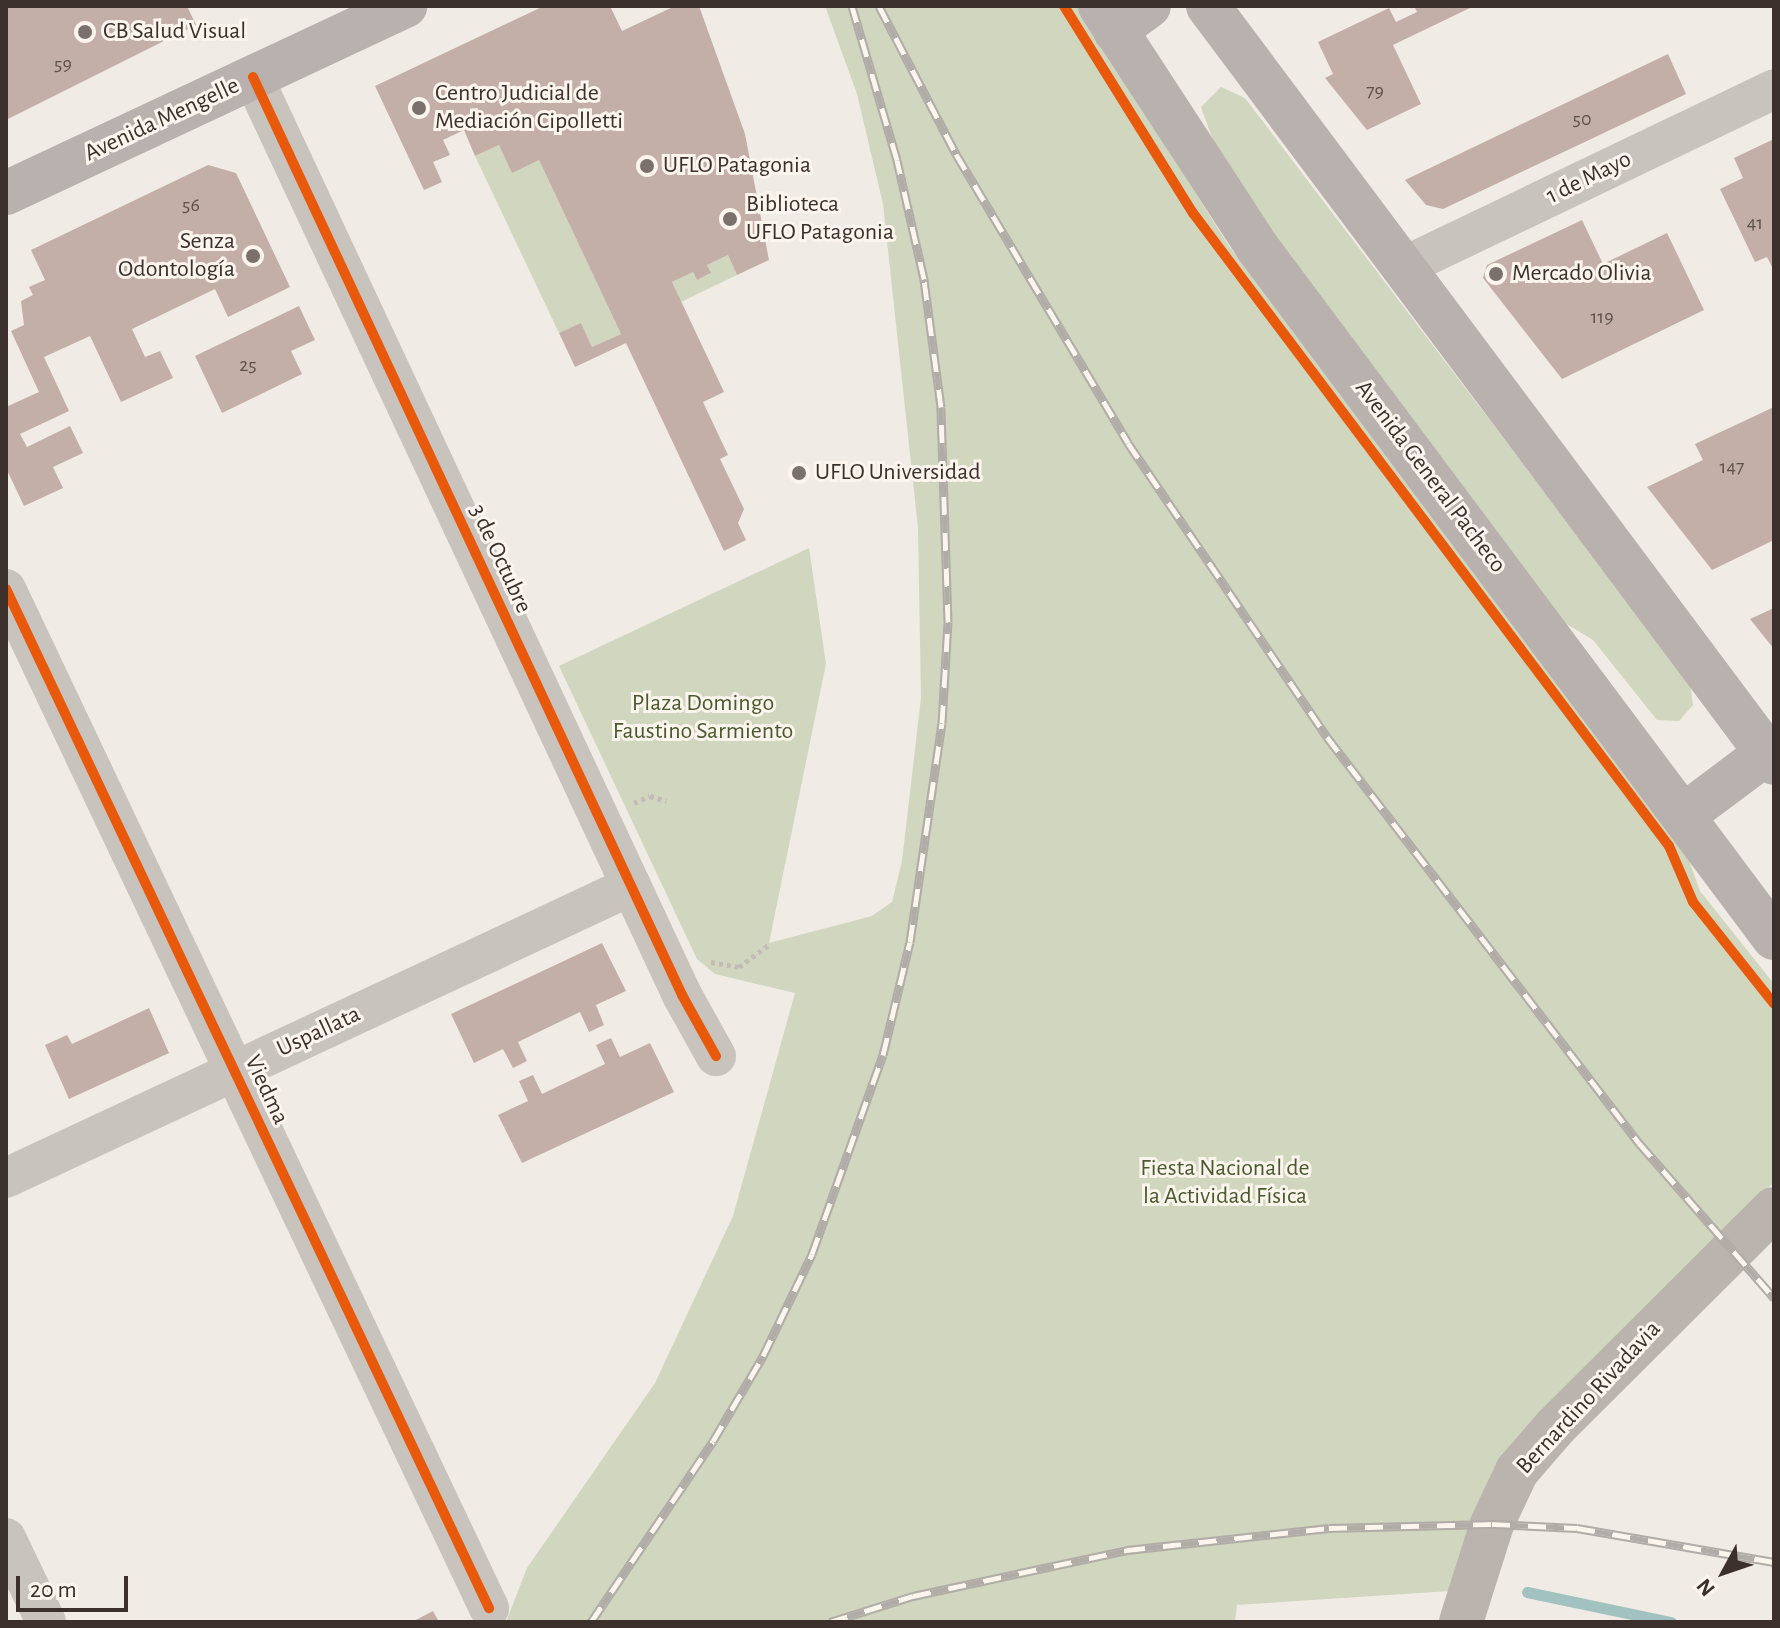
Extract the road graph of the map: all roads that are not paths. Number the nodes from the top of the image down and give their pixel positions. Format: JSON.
{"nodes":[{"id":1,"x":405,"y":6,"type":"edge"},
{"id":2,"x":1208,"y":6,"type":"edge"},
{"id":3,"x":1121,"y":14,"type":"edge"},
{"id":4,"x":253,"y":77,"type":"junction"},
{"id":5,"x":1774,"y":89,"type":"edge"},
{"id":6,"x":6,"y":193,"type":"edge"},
{"id":7,"x":1403,"y":267,"type":"junction"},
{"id":8,"x":6,"y":589,"type":"edge"},
{"id":9,"x":1770,"y":758,"type":"edge"},
{"id":10,"x":1684,"y":815,"type":"junction"},
{"id":11,"x":631,"y":886,"type":"junction"},
{"id":12,"x":1774,"y":938,"type":"edge"},
{"id":13,"x":716,"y":1056,"type":"dead end"},
{"id":14,"x":235,"y":1071,"type":"junction"},
{"id":15,"x":6,"y":1178,"type":"edge"},
{"id":16,"x":1774,"y":1209,"type":"edge"},
{"id":17,"x":6,"y":1538,"type":"edge"},
{"id":18,"x":489,"y":1608,"type":"dead end"},
{"id":19,"x":46,"y":1622,"type":"edge"},
{"id":20,"x":1461,"y":1622,"type":"edge"}],
"edges":[{"from":1,"to":4,"type":"main road","name":"Avenida Mengelle"},
{"from":2,"to":7,"type":"main road"},
{"from":3,"to":10,"type":"main road","name":"Avenida General Pacheco"},
{"from":4,"to":6,"type":"main road","name":"Avenida Mengelle"},
{"from":4,"to":11,"type":"street","name":"3 de Octubre"},
{"from":5,"to":7,"type":"street","name":"1 de Mayo"},
{"from":7,"to":9,"type":"main road"},
{"from":8,"to":14,"type":"street","name":"Viedma"},
{"from":9,"to":10,"type":"main road"},
{"from":10,"to":12,"type":"main road","name":"Avenida General Pacheco"},
{"from":11,"to":13,"type":"street","name":"3 de Octubre"},
{"from":11,"to":14,"type":"street","name":"Uspallata"},
{"from":14,"to":15,"type":"street","name":"Uspallata"},
{"from":14,"to":18,"type":"street","name":"Viedma"},
{"from":16,"to":20,"type":"main road","name":"Bernardino Rivadavia"},
{"from":17,"to":19,"type":"street"}]}
